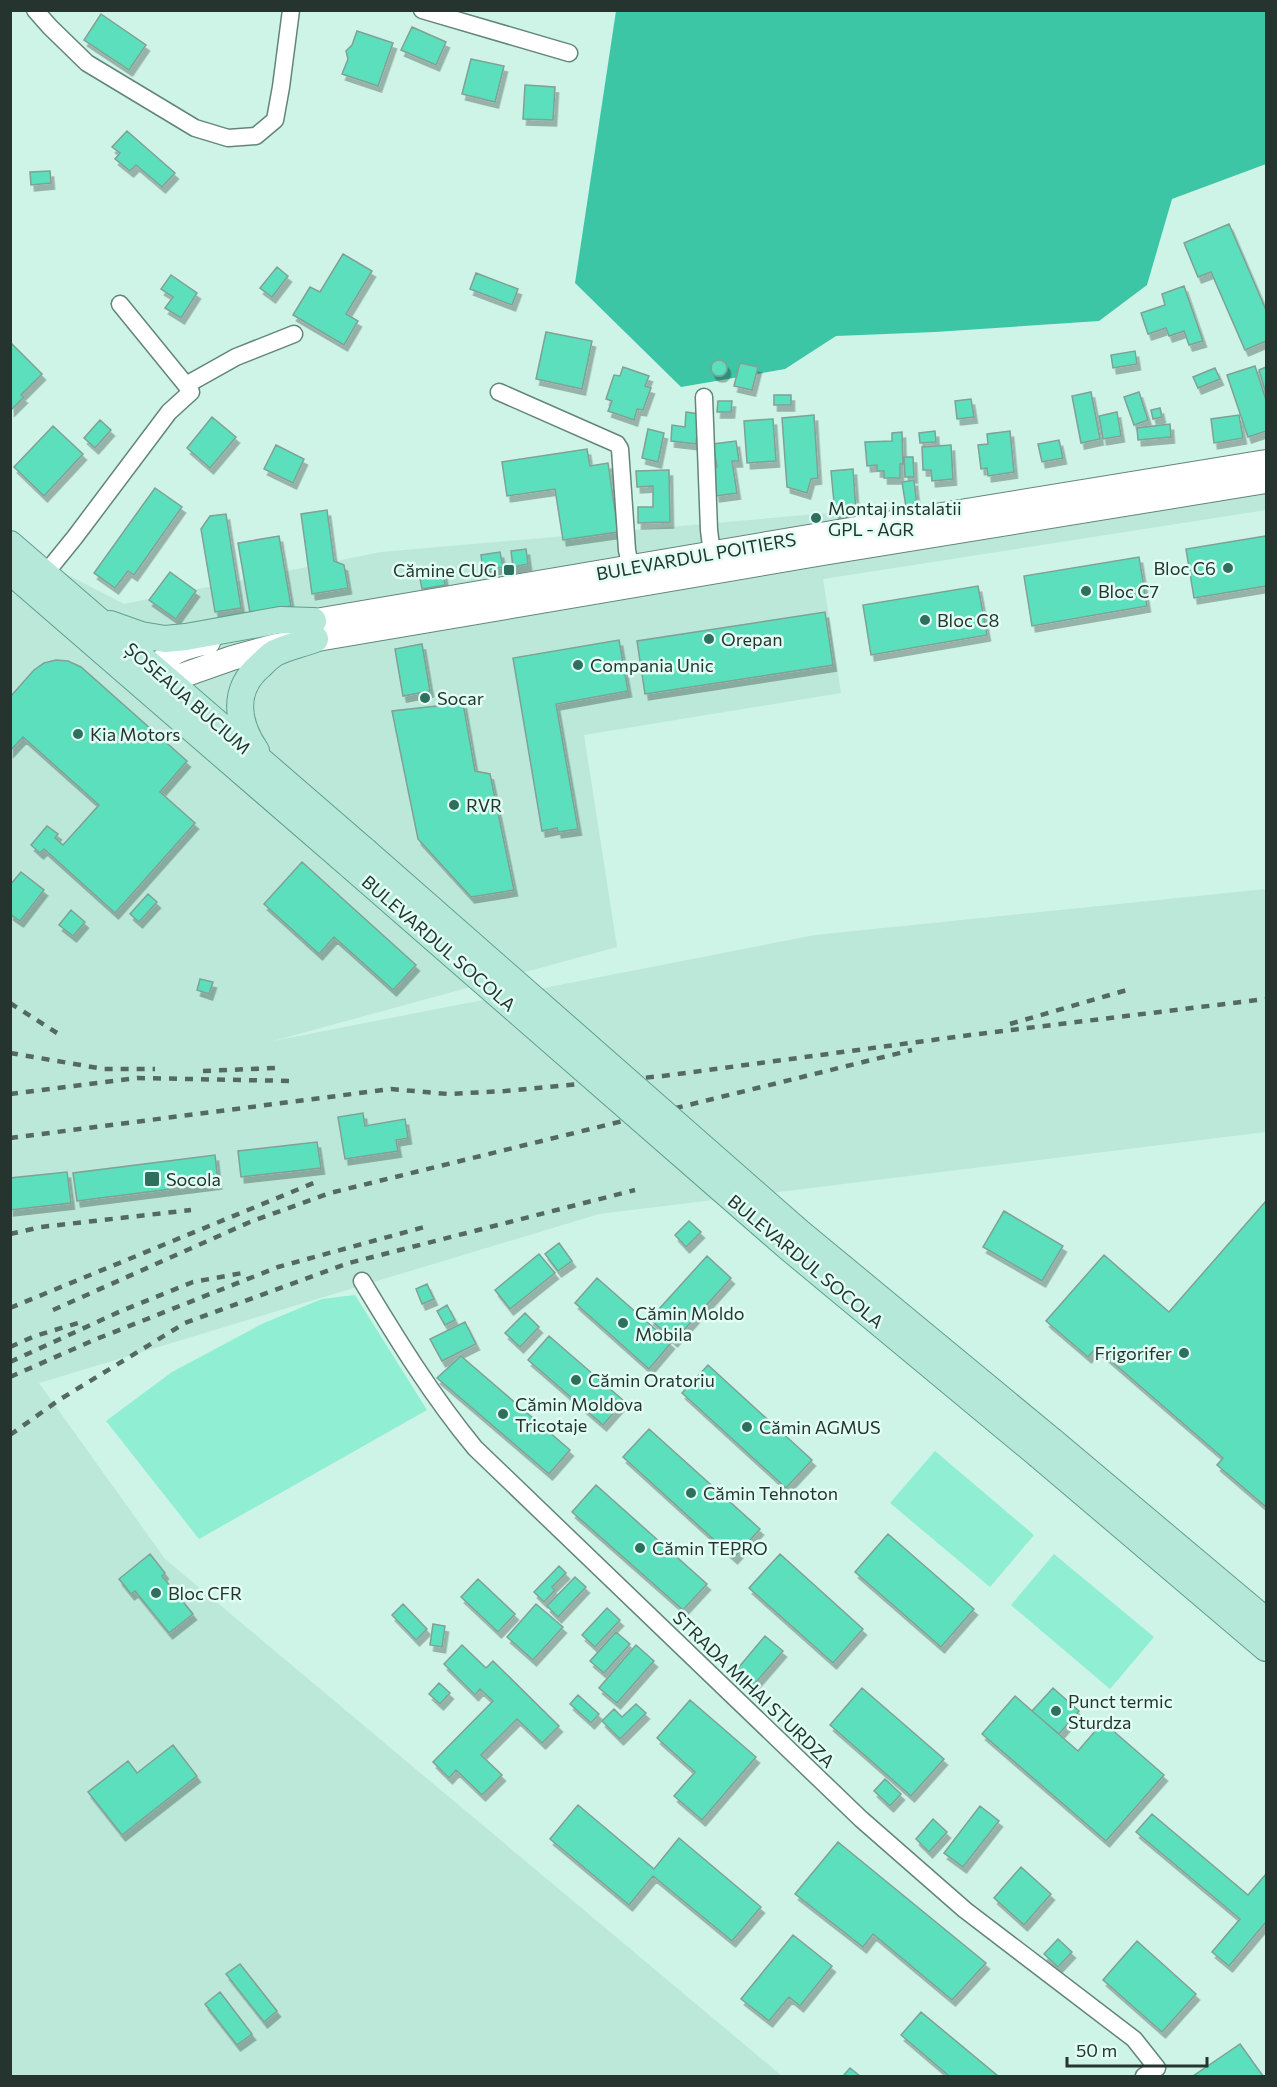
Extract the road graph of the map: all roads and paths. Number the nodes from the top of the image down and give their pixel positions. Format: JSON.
{"nodes":[{"id":1,"x":35,"y":10,"type":"edge"},
{"id":2,"x":291,"y":10,"type":"edge"},
{"id":3,"x":422,"y":10,"type":"edge"},
{"id":4,"x":569,"y":53,"type":"dead end"},
{"id":5,"x":120,"y":304,"type":"dead end"},
{"id":6,"x":294,"y":334,"type":"dead end"},
{"id":7,"x":186,"y":385,"type":"junction"},
{"id":8,"x":499,"y":392,"type":"dead end"},
{"id":9,"x":704,"y":397,"type":"dead end"},
{"id":10,"x":1266,"y":462,"type":"edge"},
{"id":11,"x":1266,"y":481,"type":"edge"},
{"id":12,"x":712,"y":554,"type":"junction"},
{"id":13,"x":14,"y":560,"type":"edge"},
{"id":14,"x":45,"y":574,"type":"junction"},
{"id":15,"x":632,"y":576,"type":"junction"},
{"id":16,"x":98,"y":620,"type":"junction"},
{"id":17,"x":314,"y":630,"type":"junction"},
{"id":18,"x":157,"y":684,"type":"junction"},
{"id":19,"x":269,"y":768,"type":"junction"},
{"id":20,"x":358,"y":859,"type":"junction"},
{"id":21,"x":362,"y":1281,"type":"dead end"},
{"id":22,"x":1046,"y":1448,"type":"junction"},
{"id":23,"x":1266,"y":1621,"type":"edge"},
{"id":24,"x":1266,"y":1648,"type":"edge"},
{"id":25,"x":1144,"y":2076,"type":"edge"}],
"edges":[{"from":1,"to":2,"type":"street"},
{"from":3,"to":4,"type":"street"},
{"from":5,"to":7,"type":"street"},
{"from":6,"to":7,"type":"street"},
{"from":7,"to":14,"type":"street"},
{"from":8,"to":15,"type":"street"},
{"from":9,"to":12,"type":"street"},
{"from":10,"to":12,"type":"main road","name":"BULEVARDUL POITIERS"},
{"from":11,"to":15,"type":"main road","name":"BULEVARDUL POITIERS"},
{"from":12,"to":15,"type":"main road","name":"BULEVARDUL POITIERS"},
{"from":13,"to":14,"type":"main road","name":"ȘOSEAUA BUCIUM"},
{"from":13,"to":18,"type":"main road","name":"ȘOSEAUA BUCIUM"},
{"from":14,"to":16,"type":"main road","name":"ȘOSEAUA BUCIUM"},
{"from":15,"to":17,"type":"main road","name":"BULEVARDUL POITIERS"},
{"from":16,"to":17,"type":"main road"},
{"from":16,"to":18,"type":"main road","name":"ȘOSEAUA BUCIUM"},
{"from":17,"to":18,"type":"main road","name":"BULEVARDUL POITIERS"},
{"from":17,"to":19,"type":"main road"},
{"from":18,"to":19,"type":"main road","name":"ȘOSEAUA BUCIUM"},
{"from":18,"to":20,"type":"main road","name":"ȘOSEAUA BUCIUM"},
{"from":19,"to":20,"type":"main road","name":"ȘOSEAUA BUCIUM"},
{"from":20,"to":22,"type":"main road","name":"BULEVARDUL SOCOLA","bridge":true},
{"from":21,"to":25,"type":"street","name":"STRADA MIHAI STURDZA"},
{"from":22,"to":23,"type":"main road","name":"BULEVARDUL SOCOLA"},
{"from":22,"to":24,"type":"main road","name":"BULEVARDUL SOCOLA"}]}
